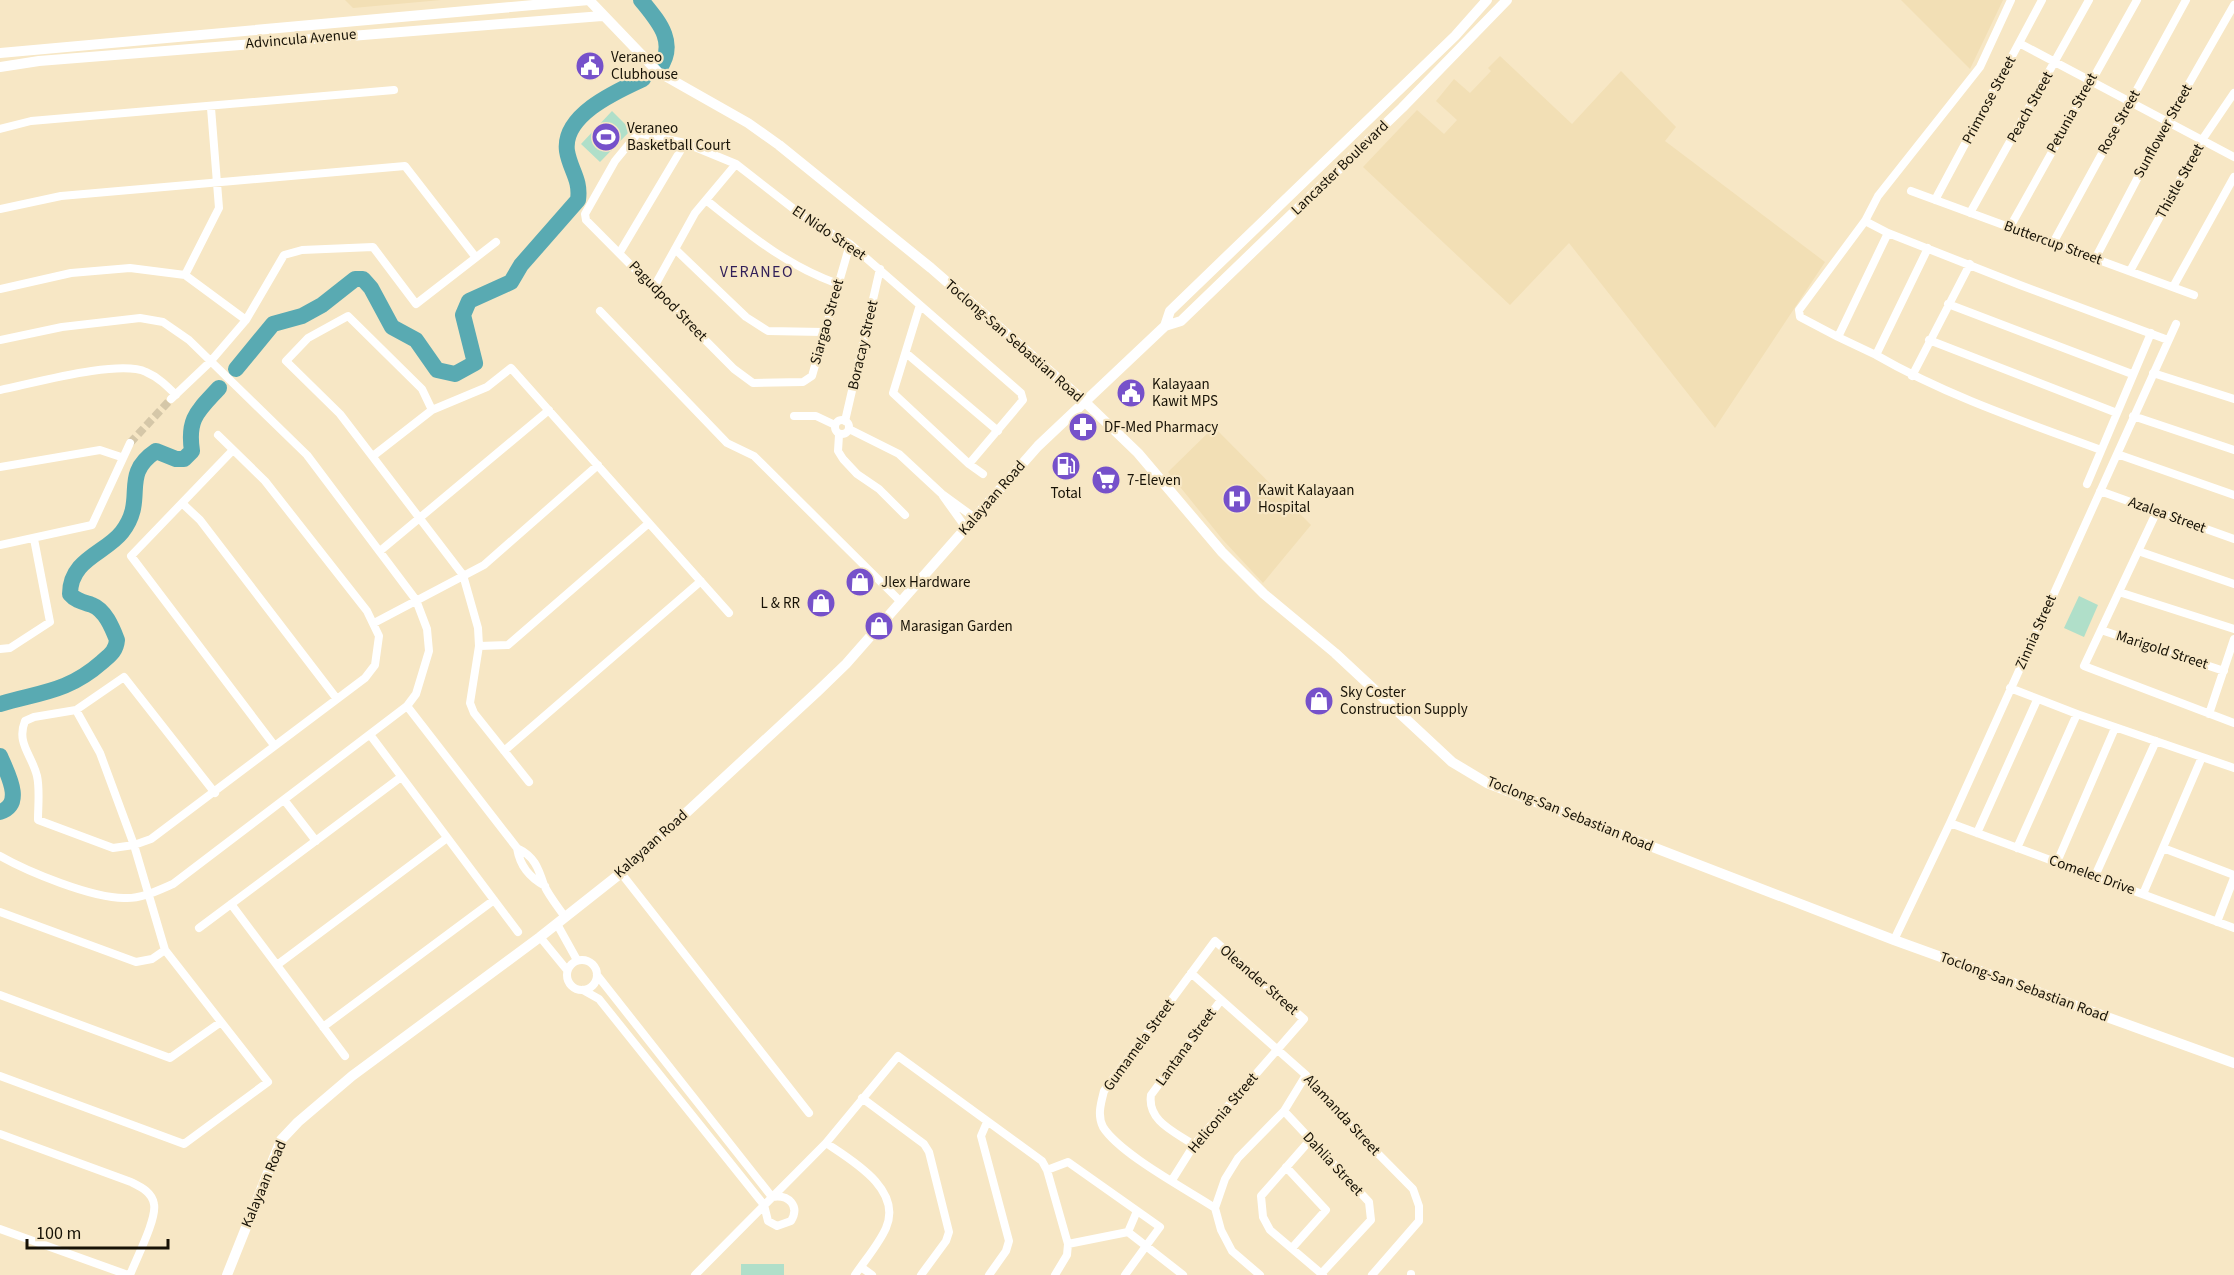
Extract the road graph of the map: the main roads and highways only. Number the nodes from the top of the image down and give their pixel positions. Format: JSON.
{"nodes":[{"id":1,"x":589,"y":0,"type":"edge"},
{"id":2,"x":1487,"y":0,"type":"edge"},
{"id":3,"x":1507,"y":0,"type":"edge"},
{"id":4,"x":602,"y":15,"type":"junction"},
{"id":5,"x":346,"y":22,"type":"junction"},
{"id":6,"x":347,"y":36,"type":"junction"},
{"id":7,"x":0,"y":53,"type":"edge"},
{"id":8,"x":0,"y":67,"type":"edge"},
{"id":9,"x":1165,"y":326,"type":"junction"},
{"id":10,"x":1084,"y":401,"type":"junction"},
{"id":11,"x":2234,"y":1064,"type":"edge"},
{"id":12,"x":227,"y":1275,"type":"edge"}],
"edges":[{"from":1,"to":4,"type":"main road","name":"Toclong-San Sebastian Road"},
{"from":1,"to":5,"type":"main road","name":"Advincula Avenue"},
{"from":2,"to":9,"type":"main road","name":"Lancaster Boulevard"},
{"from":3,"to":9,"type":"main road","name":"Lancaster Boulevard"},
{"from":4,"to":6,"type":"main road","name":"Advincula Avenue"},
{"from":4,"to":10,"type":"main road","name":"Toclong-San Sebastian Road"},
{"from":5,"to":6,"type":"main road"},
{"from":5,"to":7,"type":"main road","name":"Advincula Avenue"},
{"from":6,"to":8,"type":"main road","name":"Advincula Avenue"},
{"from":9,"to":10,"type":"main road","name":"Lancaster Boulevard"},
{"from":10,"to":11,"type":"main road","name":"Toclong-San Sebastian Road"},
{"from":10,"to":12,"type":"main road","name":"Kalayaan Road"}]}
